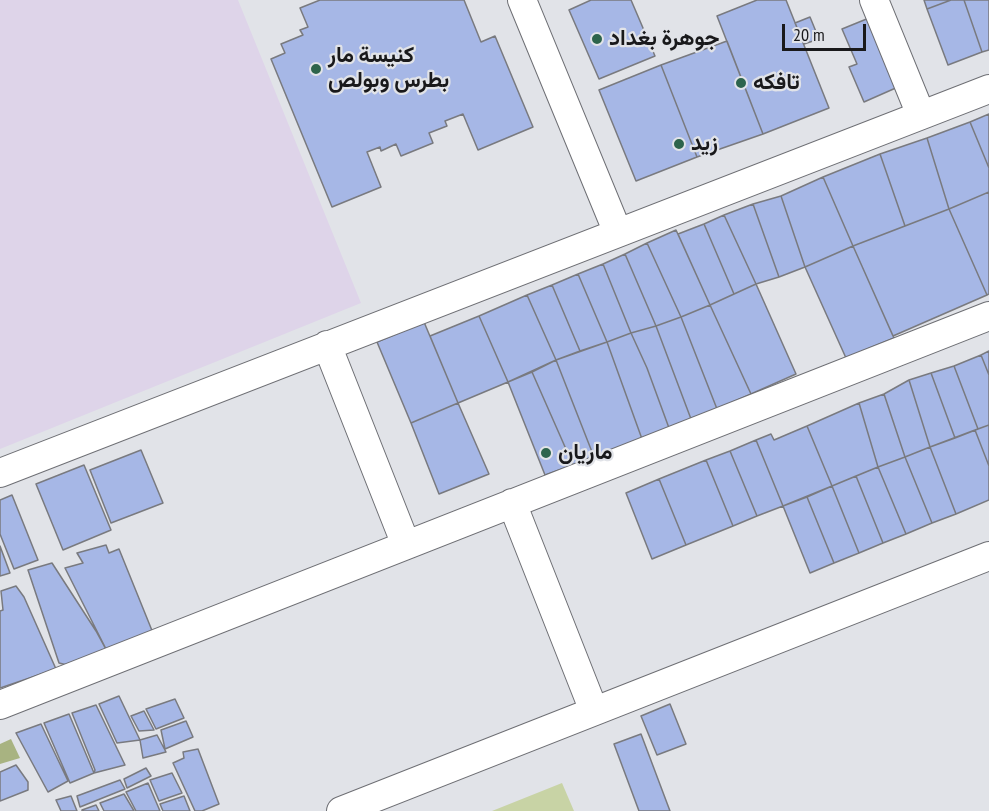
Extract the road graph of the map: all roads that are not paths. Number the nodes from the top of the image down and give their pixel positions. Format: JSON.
{"nodes":[{"id":1,"x":874,"y":0,"type":"edge"},
{"id":2,"x":524,"y":1,"type":"edge"},
{"id":3,"x":989,"y":89,"type":"edge"},
{"id":4,"x":921,"y":115,"type":"junction"},
{"id":5,"x":618,"y":233,"type":"junction"},
{"id":6,"x":989,"y":315,"type":"edge"},
{"id":7,"x":327,"y":345,"type":"junction"},
{"id":8,"x":0,"y":473,"type":"edge"},
{"id":9,"x":512,"y":503,"type":"junction"},
{"id":10,"x":406,"y":545,"type":"junction"},
{"id":11,"x":989,"y":556,"type":"edge"},
{"id":12,"x":0,"y":705,"type":"edge"},
{"id":13,"x":594,"y":711,"type":"junction"},
{"id":14,"x":376,"y":805,"type":"edge"},
{"id":15,"x":341,"y":811,"type":"edge"}],
"edges":[{"from":1,"to":4,"type":"street"},
{"from":2,"to":5,"type":"street"},
{"from":3,"to":4,"type":"street"},
{"from":4,"to":5,"type":"street"},
{"from":5,"to":7,"type":"street"},
{"from":6,"to":9,"type":"street"},
{"from":7,"to":8,"type":"street"},
{"from":7,"to":10,"type":"street"},
{"from":9,"to":10,"type":"street"},
{"from":9,"to":13,"type":"street"},
{"from":10,"to":12,"type":"street"},
{"from":11,"to":13,"type":"street"},
{"from":13,"to":14,"type":"street"},
{"from":14,"to":15,"type":"street"}]}
